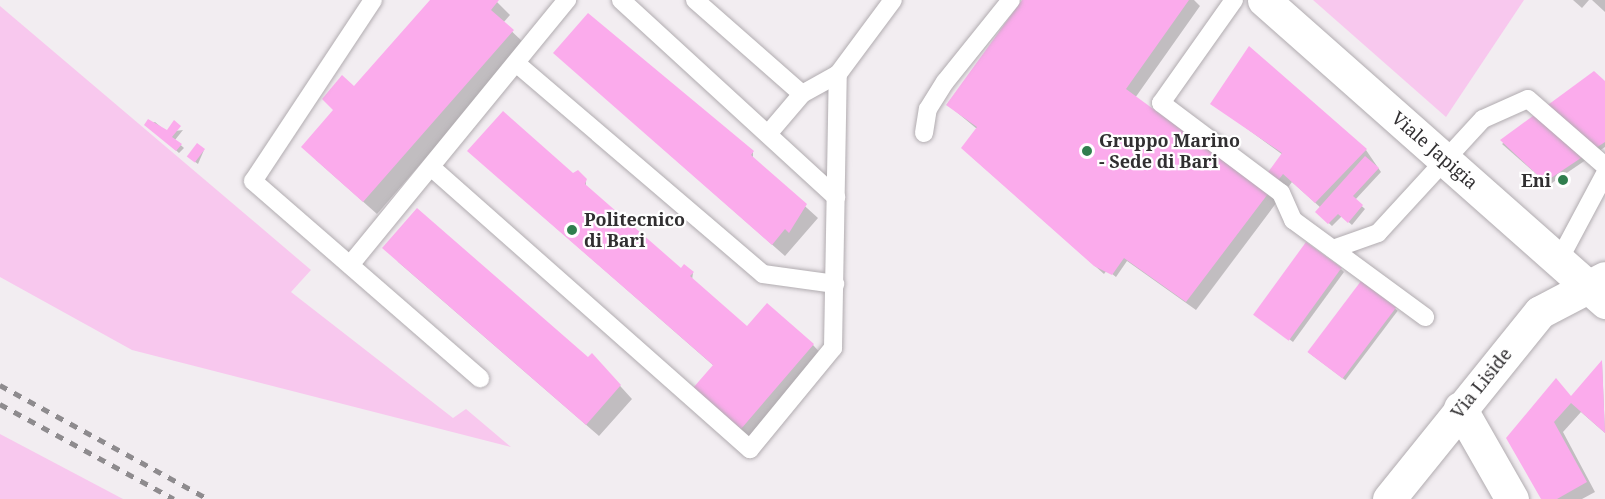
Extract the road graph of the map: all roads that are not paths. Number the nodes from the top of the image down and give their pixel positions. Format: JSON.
{"nodes":[{"id":1,"x":373,"y":0,"type":"edge"},
{"id":2,"x":567,"y":0,"type":"edge"},
{"id":3,"x":621,"y":0,"type":"edge"},
{"id":4,"x":695,"y":0,"type":"edge"},
{"id":5,"x":893,"y":0,"type":"edge"},
{"id":6,"x":1011,"y":0,"type":"edge"},
{"id":7,"x":1234,"y":0,"type":"edge"},
{"id":8,"x":1264,"y":0,"type":"edge"},
{"id":9,"x":516,"y":63,"type":"junction"},
{"id":10,"x":838,"y":74,"type":"junction"},
{"id":11,"x":802,"y":94,"type":"junction"},
{"id":12,"x":924,"y":133,"type":"dead end"},
{"id":13,"x":768,"y":134,"type":"junction"},
{"id":14,"x":1443,"y":157,"type":"junction"},
{"id":15,"x":1605,"y":166,"type":"edge"},
{"id":16,"x":430,"y":167,"type":"junction"},
{"id":17,"x":1605,"y":174,"type":"edge"},
{"id":18,"x":836,"y":197,"type":"junction"},
{"id":19,"x":1333,"y":249,"type":"junction"},
{"id":20,"x":1558,"y":260,"type":"junction"},
{"id":21,"x":350,"y":265,"type":"junction"},
{"id":22,"x":835,"y":284,"type":"junction"},
{"id":23,"x":1600,"y":290,"type":"edge"},
{"id":24,"x":1425,"y":317,"type":"dead end"},
{"id":25,"x":480,"y":378,"type":"dead end"},
{"id":26,"x":1460,"y":408,"type":"junction"},
{"id":27,"x":1389,"y":499,"type":"edge"},
{"id":28,"x":1512,"y":499,"type":"edge"}],
"edges":[{"from":1,"to":21,"type":"lane"},
{"from":2,"to":9,"type":"lane"},
{"from":3,"to":13,"type":"lane"},
{"from":4,"to":11,"type":"lane"},
{"from":5,"to":10,"type":"lane"},
{"from":6,"to":12,"type":"lane"},
{"from":7,"to":19,"type":"lane"},
{"from":8,"to":14,"type":"main road","name":"Viale Japigia"},
{"from":9,"to":16,"type":"lane"},
{"from":9,"to":22,"type":"lane"},
{"from":10,"to":11,"type":"lane"},
{"from":10,"to":18,"type":"lane"},
{"from":11,"to":13,"type":"lane"},
{"from":13,"to":18,"type":"lane"},
{"from":14,"to":15,"type":"lane"},
{"from":14,"to":19,"type":"lane"},
{"from":14,"to":20,"type":"main road","name":"Viale Japigia"},
{"from":16,"to":21,"type":"lane"},
{"from":16,"to":22,"type":"lane"},
{"from":17,"to":20,"type":"lane"},
{"from":18,"to":22,"type":"lane"},
{"from":19,"to":24,"type":"lane"},
{"from":20,"to":23,"type":"main road","name":"Viale Japigia"},
{"from":21,"to":25,"type":"lane"},
{"from":23,"to":26,"type":"main road","name":"Via Liside"},
{"from":26,"to":27,"type":"main road","name":"Via Liside"},
{"from":26,"to":28,"type":"main road"}]}
